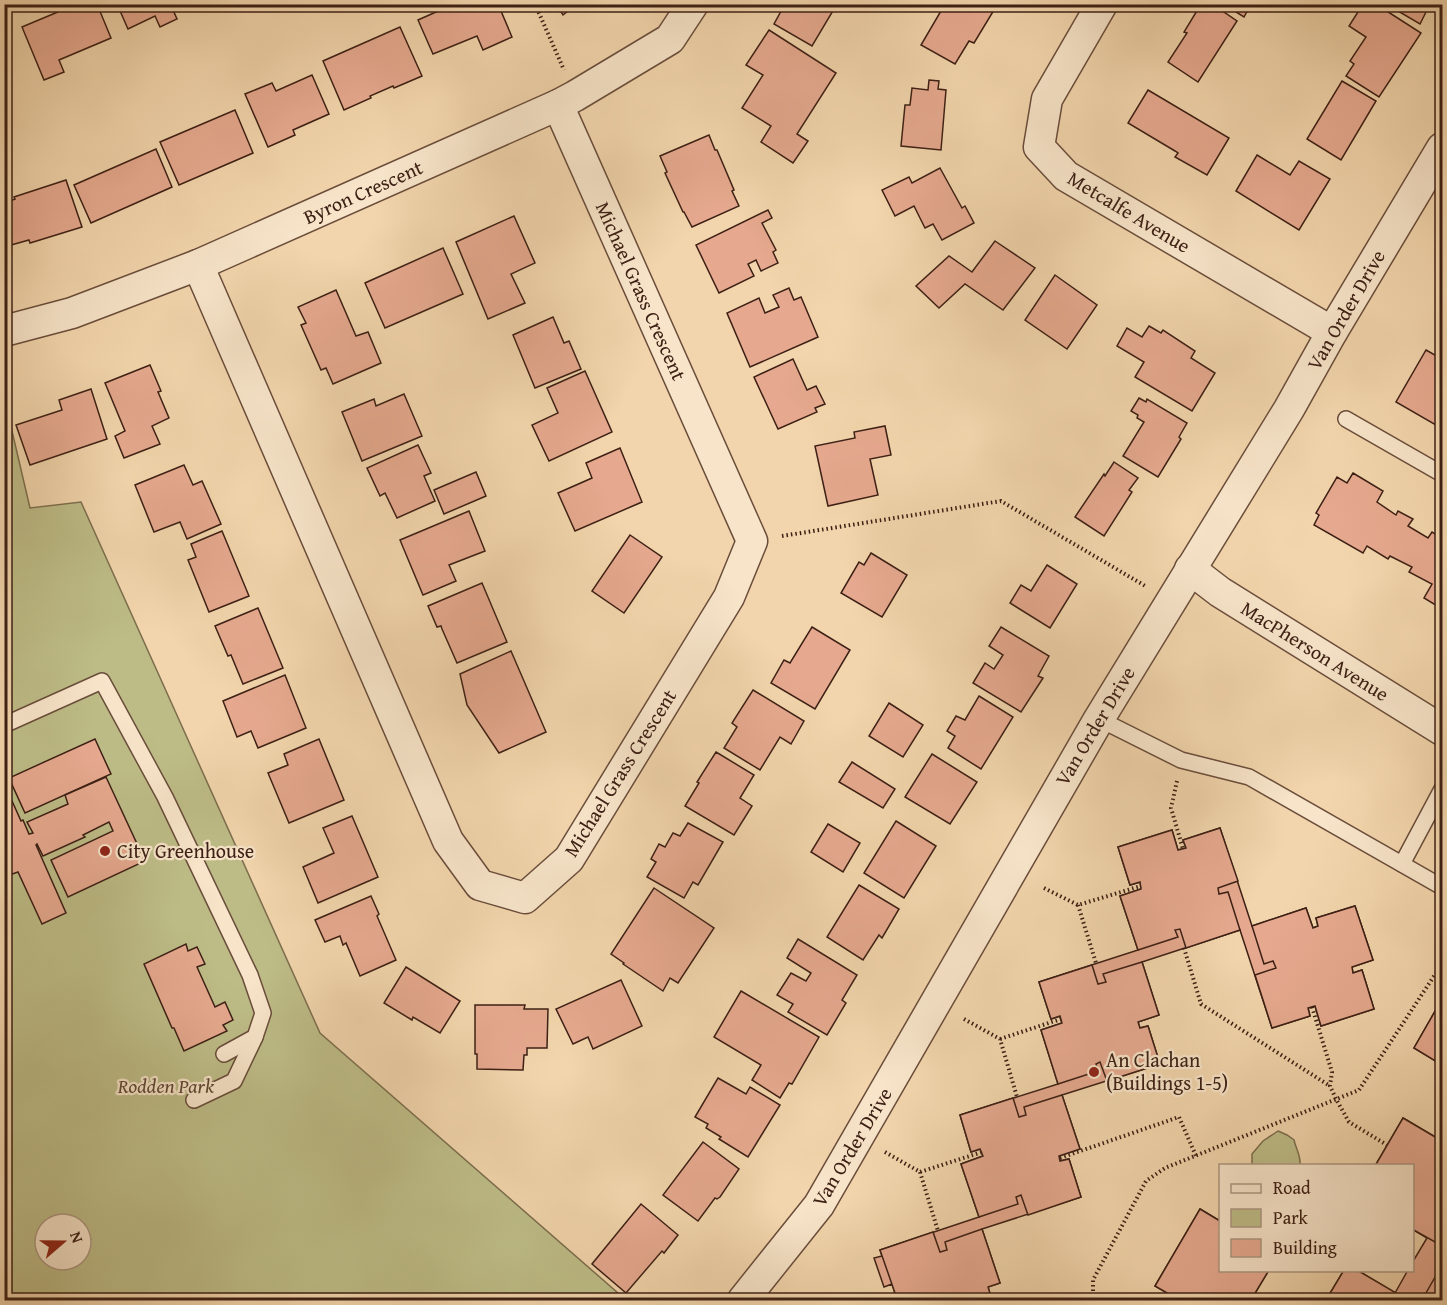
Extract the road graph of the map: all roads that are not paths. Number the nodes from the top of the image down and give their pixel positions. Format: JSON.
{"nodes":[{"id":1,"x":693,"y":4,"type":"edge"},
{"id":2,"x":1102,"y":4,"type":"edge"},
{"id":3,"x":567,"y":101,"type":"junction"},
{"id":4,"x":1443,"y":148,"type":"edge"},
{"id":5,"x":198,"y":265,"type":"junction"},
{"id":6,"x":4,"y":331,"type":"edge"},
{"id":7,"x":1332,"y":332,"type":"junction"},
{"id":8,"x":1346,"y":419,"type":"dead end"},
{"id":9,"x":1443,"y":474,"type":"edge"},
{"id":10,"x":1190,"y":569,"type":"junction"},
{"id":11,"x":1099,"y":719,"type":"junction"},
{"id":12,"x":4,"y":725,"type":"edge"},
{"id":13,"x":1443,"y":730,"type":"edge"},
{"id":14,"x":1443,"y":789,"type":"edge"},
{"id":15,"x":1402,"y":864,"type":"junction"},
{"id":16,"x":1443,"y":887,"type":"edge"},
{"id":17,"x":255,"y":1037,"type":"junction"},
{"id":18,"x":224,"y":1054,"type":"dead end"},
{"id":19,"x":194,"y":1100,"type":"dead end"},
{"id":20,"x":743,"y":1300,"type":"edge"}],
"edges":[{"from":1,"to":3,"type":"street","name":"Byron Crescent"},
{"from":2,"to":7,"type":"street","name":"Metcalfe Avenue"},
{"from":3,"to":5,"type":"street","name":"Byron Crescent"},
{"from":3,"to":5,"type":"street","name":"Michael Grass Crescent"},
{"from":4,"to":7,"type":"street","name":"Van Order Drive"},
{"from":5,"to":6,"type":"street","name":"Byron Crescent"},
{"from":7,"to":10,"type":"street","name":"Van Order Drive"},
{"from":8,"to":9,"type":"lane"},
{"from":10,"to":11,"type":"street","name":"Van Order Drive"},
{"from":10,"to":13,"type":"street","name":"MacPherson Avenue"},
{"from":11,"to":15,"type":"lane"},
{"from":11,"to":20,"type":"street","name":"Van Order Drive"},
{"from":12,"to":17,"type":"lane"},
{"from":14,"to":15,"type":"lane"},
{"from":15,"to":16,"type":"lane"},
{"from":17,"to":18,"type":"lane"},
{"from":17,"to":19,"type":"lane"}]}
